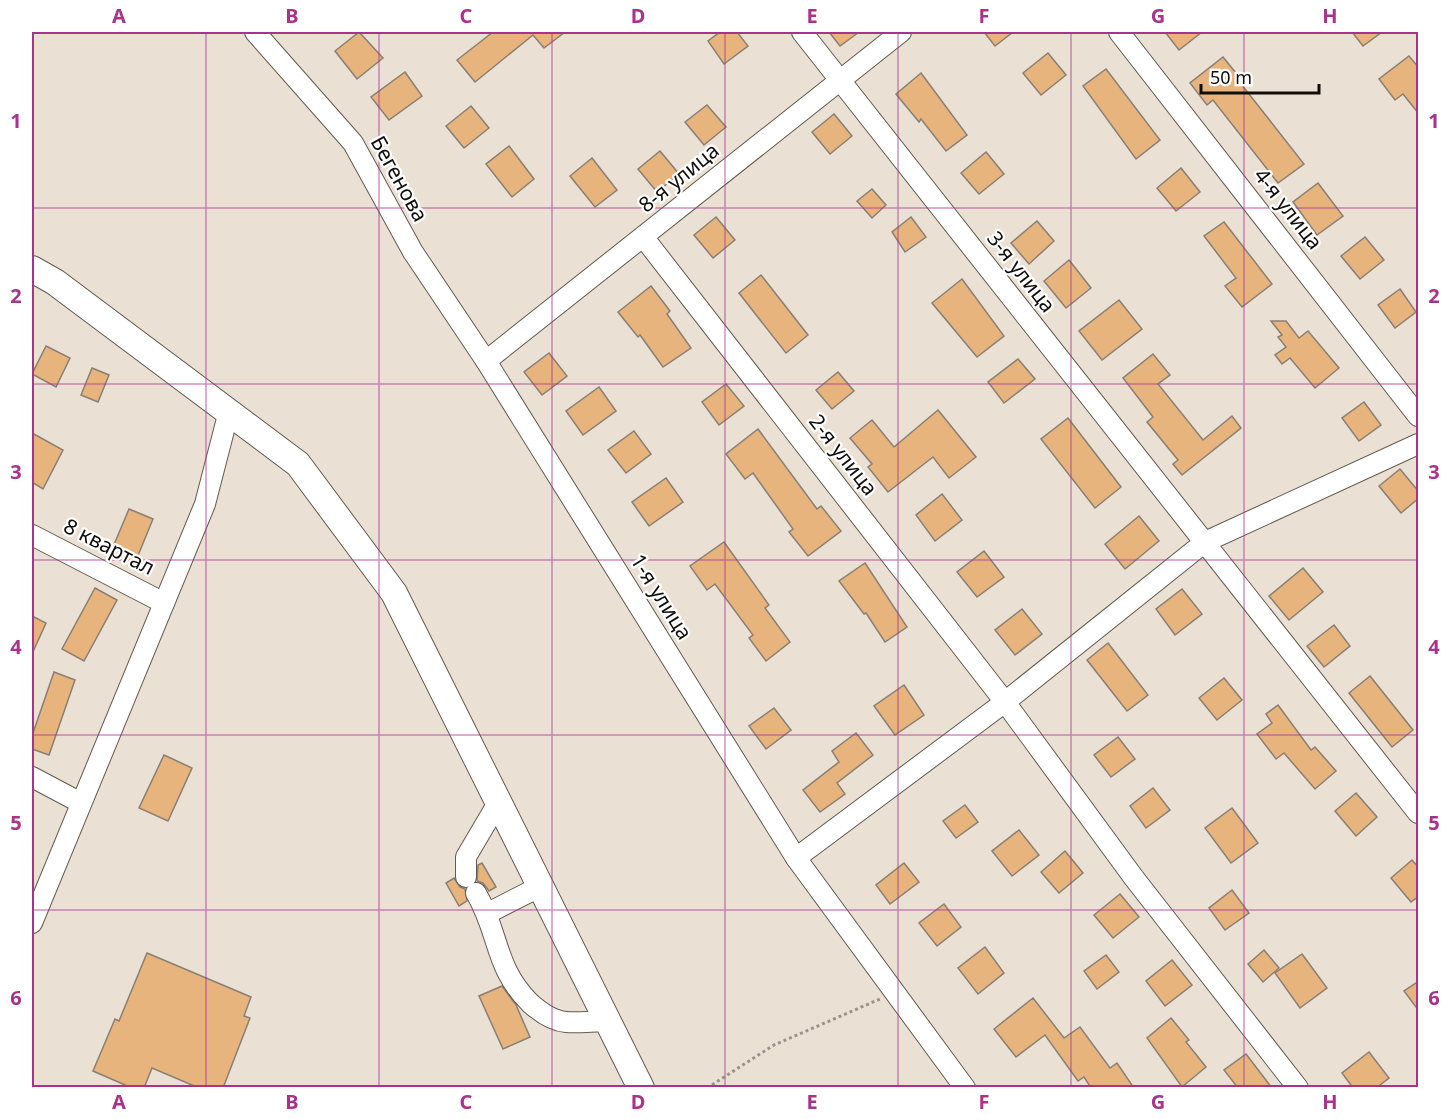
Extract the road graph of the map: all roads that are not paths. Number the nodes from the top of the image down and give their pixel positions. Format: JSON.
{"nodes":[{"id":1,"x":255,"y":32,"type":"edge"},
{"id":2,"x":802,"y":32,"type":"edge"},
{"id":3,"x":901,"y":32,"type":"edge"},
{"id":4,"x":1119,"y":32,"type":"edge"},
{"id":5,"x":838,"y":80,"type":"junction"},
{"id":6,"x":644,"y":238,"type":"junction"},
{"id":7,"x":32,"y":269,"type":"edge"},
{"id":8,"x":486,"y":361,"type":"junction"},
{"id":9,"x":229,"y":411,"type":"junction"},
{"id":10,"x":1419,"y":417,"type":"edge"},
{"id":11,"x":1419,"y":444,"type":"edge"},
{"id":12,"x":32,"y":535,"type":"edge"},
{"id":13,"x":1204,"y":542,"type":"junction"},
{"id":14,"x":164,"y":603,"type":"junction"},
{"id":15,"x":1005,"y":702,"type":"junction"},
{"id":16,"x":32,"y":777,"type":"edge"},
{"id":17,"x":499,"y":801,"type":"junction"},
{"id":18,"x":81,"y":803,"type":"junction"},
{"id":19,"x":1419,"y":813,"type":"edge"},
{"id":20,"x":796,"y":858,"type":"junction"},
{"id":21,"x":541,"y":886,"type":"junction"},
{"id":22,"x":488,"y":914,"type":"junction"},
{"id":23,"x":32,"y":923,"type":"edge"},
{"id":24,"x":608,"y":1021,"type":"junction"},
{"id":25,"x":641,"y":1088,"type":"edge"},
{"id":26,"x":965,"y":1088,"type":"edge"},
{"id":27,"x":1298,"y":1088,"type":"edge"}],
"edges":[{"from":1,"to":8,"type":"street","name":"Бегенова"},
{"from":2,"to":5,"type":"street","name":"3-я улица"},
{"from":3,"to":5,"type":"street","name":"8-я улица"},
{"from":4,"to":10,"type":"street","name":"4-я улица"},
{"from":5,"to":6,"type":"street","name":"8-я улица"},
{"from":5,"to":13,"type":"street","name":"3-я улица"},
{"from":6,"to":8,"type":"street","name":"8-я улица"},
{"from":6,"to":15,"type":"street","name":"2-я улица"},
{"from":7,"to":9,"type":"main road"},
{"from":8,"to":20,"type":"street","name":"1-я улица"},
{"from":9,"to":14,"type":"street"},
{"from":9,"to":17,"type":"main road"},
{"from":11,"to":13,"type":"street"},
{"from":12,"to":14,"type":"street","name":"8 квартал"},
{"from":13,"to":15,"type":"street"},
{"from":13,"to":19,"type":"street","name":"3-я улица"},
{"from":14,"to":18,"type":"street"},
{"from":15,"to":20,"type":"street"},
{"from":15,"to":27,"type":"street","name":"2-я улица"},
{"from":16,"to":18,"type":"street"},
{"from":17,"to":21,"type":"main road"},
{"from":17,"to":22,"type":"street"},
{"from":18,"to":23,"type":"street"},
{"from":20,"to":26,"type":"street","name":"1-я улица"},
{"from":21,"to":22,"type":"street"},
{"from":21,"to":24,"type":"main road"},
{"from":22,"to":24,"type":"street"},
{"from":24,"to":25,"type":"main road"}]}
